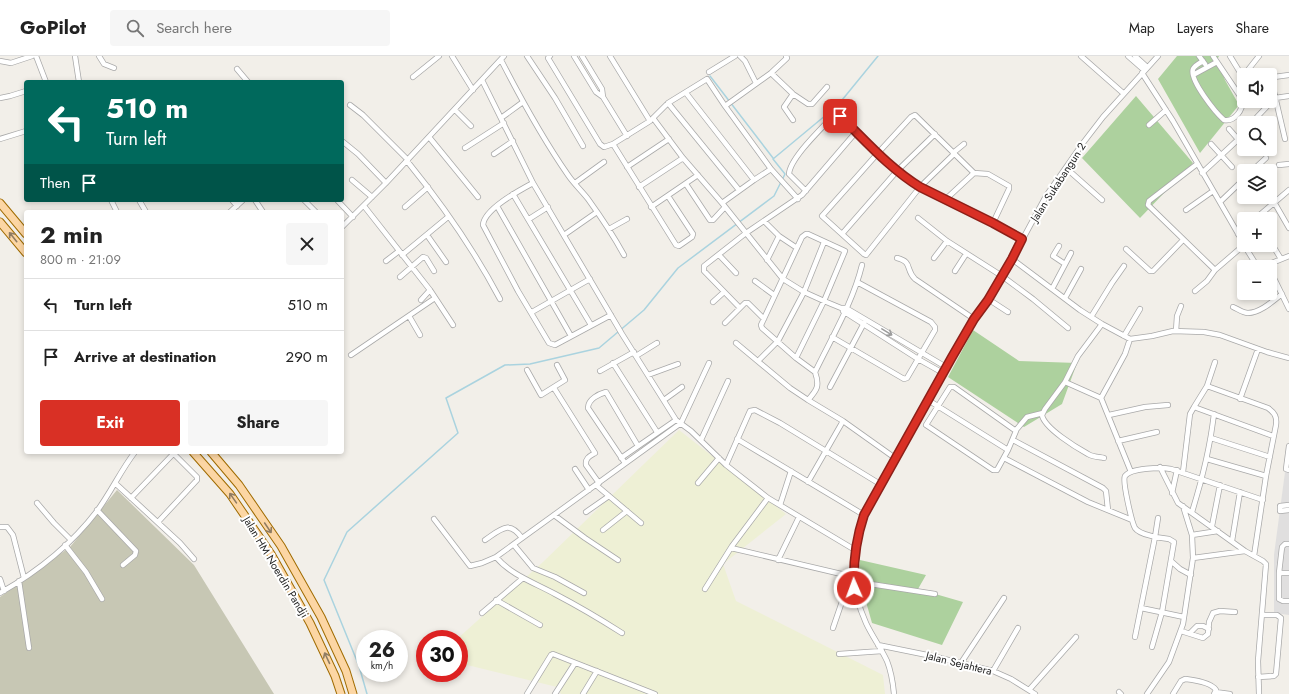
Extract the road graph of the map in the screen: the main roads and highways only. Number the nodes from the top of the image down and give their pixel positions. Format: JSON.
{"nodes":[{"id":1,"x":0,"y":203,"type":"edge"},
{"id":2,"x":0,"y":222,"type":"edge"},
{"id":3,"x":24,"y":232,"type":"edge"},
{"id":4,"x":24,"y":251,"type":"edge"},
{"id":5,"x":195,"y":454,"type":"edge"},
{"id":6,"x":213,"y":454,"type":"edge"},
{"id":7,"x":341,"y":694,"type":"edge"},
{"id":8,"x":353,"y":694,"type":"edge"}],
"edges":[{"from":1,"to":3,"type":"main road"},
{"from":4,"to":2,"type":"main road","one_way":true},
{"from":7,"to":5,"type":"main road","name":"Jalan HM Noerdin Pandji","one_way":true},
{"from":6,"to":8,"type":"main road","name":"Jalan HM Noerdin Pandji","one_way":true}]}
